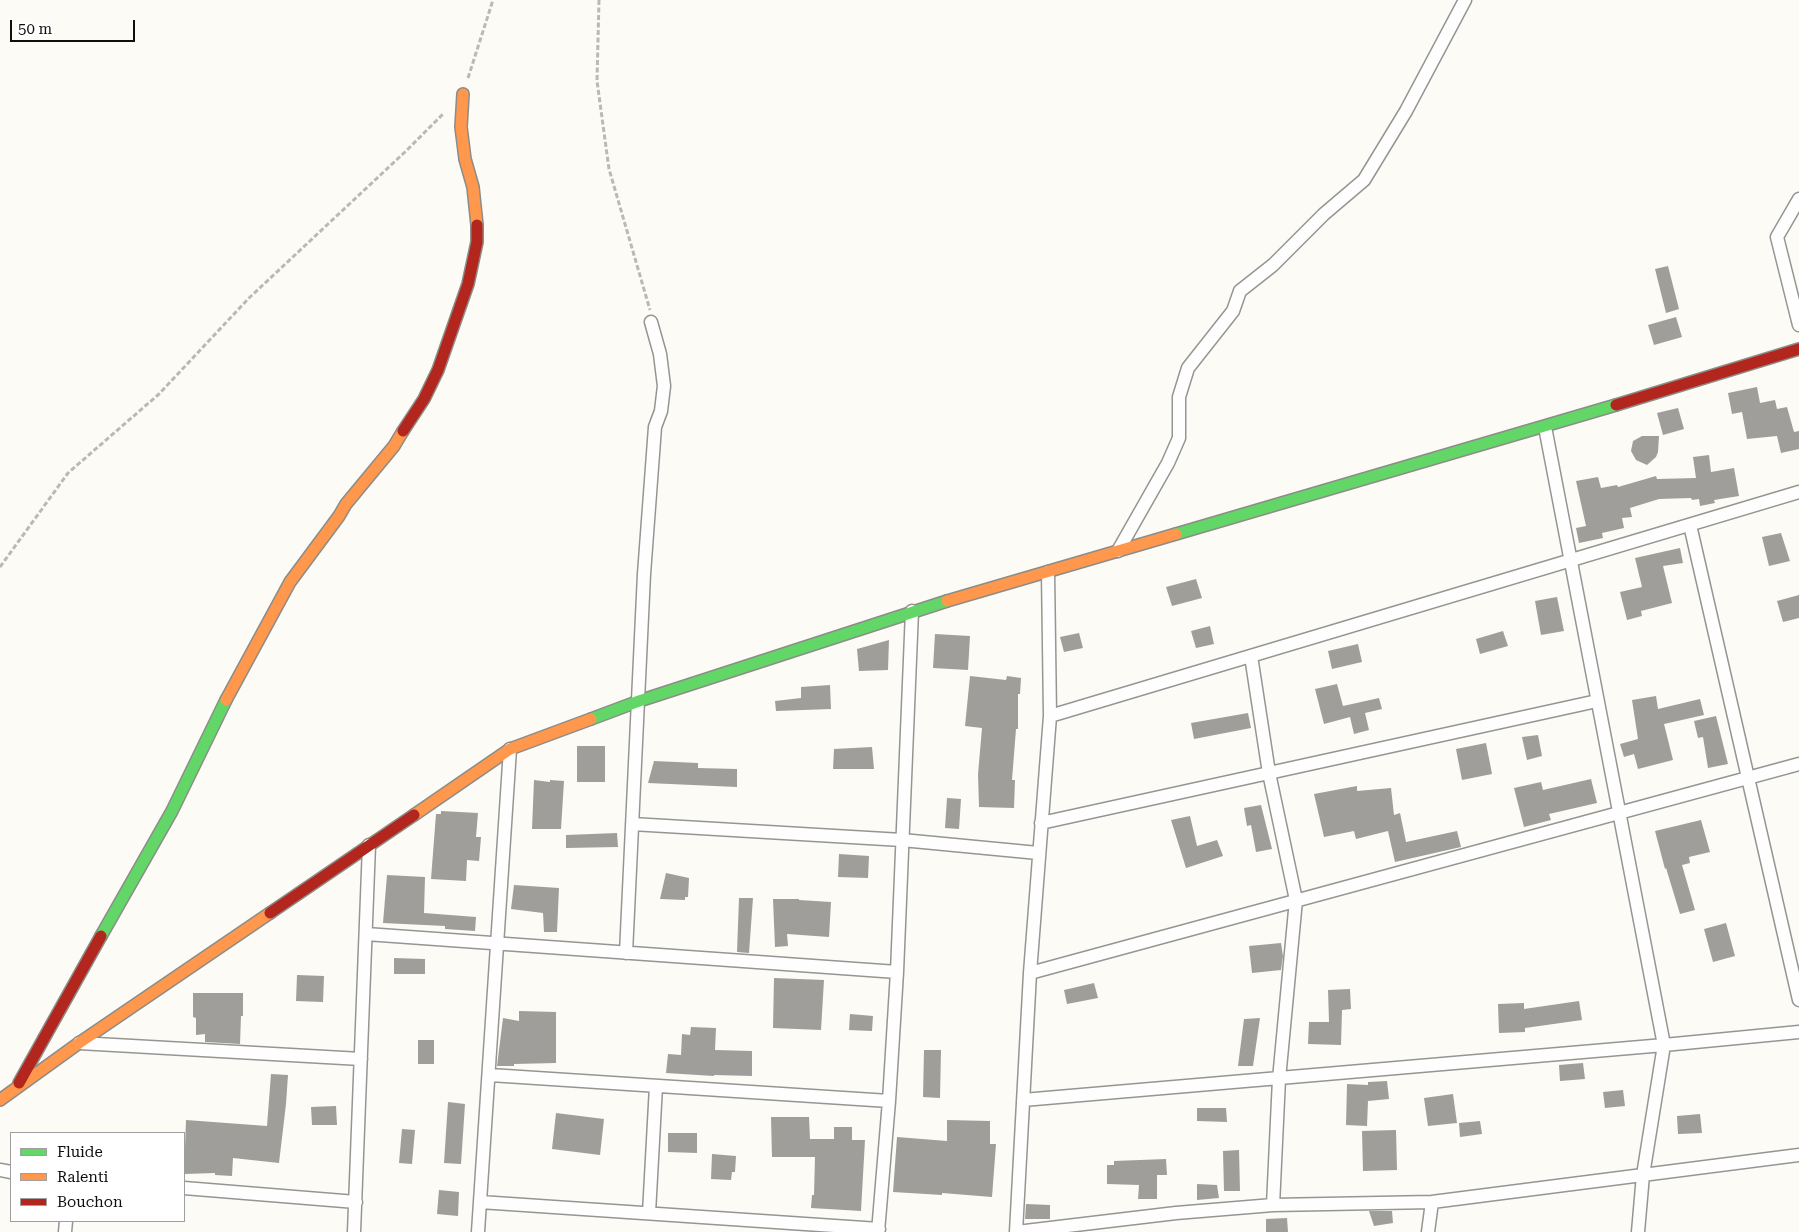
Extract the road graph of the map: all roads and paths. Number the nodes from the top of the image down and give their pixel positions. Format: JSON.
{"nodes":[{"id":1,"x":493,"y":0,"type":"edge"},
{"id":2,"x":599,"y":0,"type":"edge"},
{"id":3,"x":1465,"y":0,"type":"edge"},
{"id":4,"x":463,"y":94,"type":"junction"},
{"id":5,"x":1799,"y":199,"type":"edge"},
{"id":6,"x":651,"y":322,"type":"joint"},
{"id":7,"x":1799,"y":325,"type":"edge"},
{"id":8,"x":1799,"y":349,"type":"edge"},
{"id":9,"x":1545,"y":427,"type":"junction"},
{"id":10,"x":1799,"y":492,"type":"edge"},
{"id":11,"x":1690,"y":525,"type":"junction"},
{"id":12,"x":1118,"y":551,"type":"junction"},
{"id":13,"x":1570,"y":560,"type":"junction"},
{"id":14,"x":0,"y":567,"type":"edge"},
{"id":15,"x":1048,"y":572,"type":"junction"},
{"id":16,"x":912,"y":611,"type":"junction"},
{"id":17,"x":1251,"y":656,"type":"junction"},
{"id":18,"x":639,"y":701,"type":"junction"},
{"id":19,"x":1597,"y":701,"type":"junction"},
{"id":20,"x":1050,"y":716,"type":"junction"},
{"id":21,"x":510,"y":749,"type":"junction"},
{"id":22,"x":1799,"y":764,"type":"edge"},
{"id":23,"x":1268,"y":773,"type":"junction"},
{"id":24,"x":1748,"y":777,"type":"junction"},
{"id":25,"x":1619,"y":812,"type":"junction"},
{"id":26,"x":1041,"y":823,"type":"junction"},
{"id":27,"x":632,"y":824,"type":"junction"},
{"id":28,"x":902,"y":840,"type":"junction"},
{"id":29,"x":369,"y":845,"type":"junction"},
{"id":30,"x":1038,"y":853,"type":"junction"},
{"id":31,"x":1296,"y":900,"type":"junction"},
{"id":32,"x":366,"y":934,"type":"junction"},
{"id":33,"x":497,"y":944,"type":"junction"},
{"id":34,"x":626,"y":953,"type":"junction"},
{"id":35,"x":897,"y":972,"type":"junction"},
{"id":36,"x":1030,"y":973,"type":"junction"},
{"id":37,"x":1799,"y":1000,"type":"edge"},
{"id":38,"x":1799,"y":1032,"type":"edge"},
{"id":39,"x":79,"y":1043,"type":"junction"},
{"id":40,"x":1664,"y":1046,"type":"junction"},
{"id":41,"x":361,"y":1059,"type":"junction"},
{"id":42,"x":490,"y":1075,"type":"junction"},
{"id":43,"x":1279,"y":1079,"type":"junction"},
{"id":44,"x":656,"y":1086,"type":"junction"},
{"id":45,"x":16,"y":1089,"type":"junction"},
{"id":46,"x":0,"y":1100,"type":"edge"},
{"id":47,"x":1023,"y":1100,"type":"junction"},
{"id":48,"x":889,"y":1101,"type":"junction"},
{"id":49,"x":1799,"y":1155,"type":"edge"},
{"id":50,"x":1643,"y":1174,"type":"junction"},
{"id":51,"x":185,"y":1188,"type":"edge"},
{"id":52,"x":356,"y":1202,"type":"junction"},
{"id":53,"x":480,"y":1202,"type":"junction"},
{"id":54,"x":1432,"y":1202,"type":"junction"},
{"id":55,"x":1272,"y":1205,"type":"junction"},
{"id":56,"x":649,"y":1213,"type":"junction"},
{"id":57,"x":878,"y":1230,"type":"edge"},
{"id":58,"x":354,"y":1232,"type":"edge"},
{"id":59,"x":478,"y":1232,"type":"edge"},
{"id":60,"x":1016,"y":1232,"type":"edge"},
{"id":61,"x":1428,"y":1232,"type":"edge"},
{"id":62,"x":1638,"y":1232,"type":"edge"}],
"edges":[{"from":1,"to":4,"type":"path"},
{"from":2,"to":6,"type":"path"},
{"from":3,"to":12,"type":"street"},
{"from":4,"to":14,"type":"path"},
{"from":4,"to":45,"type":"street"},
{"from":5,"to":7,"type":"street"},
{"from":6,"to":18,"type":"street"},
{"from":8,"to":9,"type":"street"},
{"from":9,"to":12,"type":"street"},
{"from":9,"to":13,"type":"street"},
{"from":10,"to":11,"type":"street"},
{"from":11,"to":13,"type":"street"},
{"from":11,"to":24,"type":"street"},
{"from":12,"to":15,"type":"street"},
{"from":13,"to":17,"type":"street"},
{"from":13,"to":19,"type":"street"},
{"from":15,"to":16,"type":"street"},
{"from":15,"to":20,"type":"street"},
{"from":16,"to":18,"type":"street"},
{"from":16,"to":28,"type":"street"},
{"from":17,"to":20,"type":"street"},
{"from":17,"to":23,"type":"street"},
{"from":18,"to":21,"type":"street"},
{"from":18,"to":27,"type":"street"},
{"from":19,"to":23,"type":"street"},
{"from":19,"to":25,"type":"street"},
{"from":20,"to":26,"type":"street"},
{"from":21,"to":29,"type":"street"},
{"from":21,"to":33,"type":"street"},
{"from":22,"to":24,"type":"street"},
{"from":23,"to":26,"type":"street"},
{"from":23,"to":31,"type":"street"},
{"from":24,"to":25,"type":"street"},
{"from":24,"to":37,"type":"street"},
{"from":25,"to":31,"type":"street"},
{"from":25,"to":40,"type":"street"},
{"from":26,"to":30,"type":"street"},
{"from":27,"to":28,"type":"street"},
{"from":27,"to":34,"type":"street"},
{"from":28,"to":30,"type":"street"},
{"from":28,"to":35,"type":"street"},
{"from":29,"to":32,"type":"street"},
{"from":29,"to":39,"type":"street"},
{"from":30,"to":36,"type":"street"},
{"from":31,"to":36,"type":"street"},
{"from":31,"to":43,"type":"street"},
{"from":32,"to":33,"type":"street"},
{"from":32,"to":41,"type":"street"},
{"from":33,"to":34,"type":"street"},
{"from":33,"to":42,"type":"street"},
{"from":34,"to":35,"type":"street"},
{"from":35,"to":48,"type":"street"},
{"from":36,"to":47,"type":"street"},
{"from":38,"to":40,"type":"street"},
{"from":39,"to":41,"type":"street"},
{"from":39,"to":45,"type":"street"},
{"from":40,"to":43,"type":"street"},
{"from":40,"to":50,"type":"street"},
{"from":41,"to":52,"type":"street"},
{"from":42,"to":44,"type":"street"},
{"from":42,"to":53,"type":"street"},
{"from":43,"to":47,"type":"street"},
{"from":43,"to":55,"type":"street"},
{"from":44,"to":48,"type":"street"},
{"from":44,"to":56,"type":"street"},
{"from":45,"to":46,"type":"street"},
{"from":47,"to":60,"type":"street"},
{"from":48,"to":57,"type":"street"},
{"from":49,"to":50,"type":"street"},
{"from":50,"to":54,"type":"street"},
{"from":50,"to":62,"type":"street"},
{"from":51,"to":52,"type":"street"},
{"from":52,"to":58,"type":"street"},
{"from":53,"to":56,"type":"street"},
{"from":53,"to":59,"type":"street"},
{"from":54,"to":55,"type":"street"},
{"from":54,"to":61,"type":"street"},
{"from":55,"to":60,"type":"street"},
{"from":56,"to":57,"type":"street"}]}
